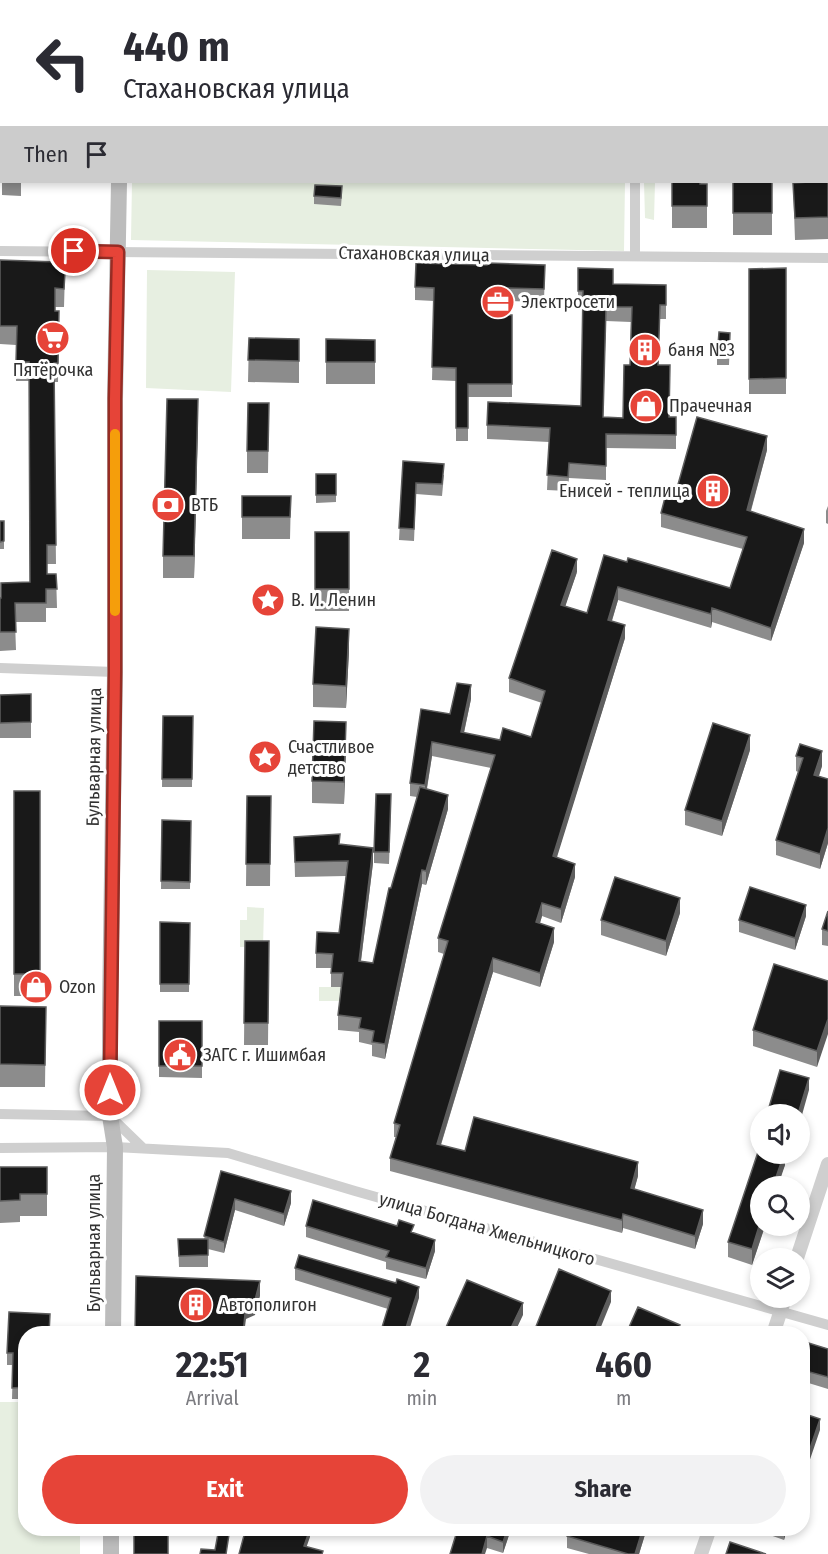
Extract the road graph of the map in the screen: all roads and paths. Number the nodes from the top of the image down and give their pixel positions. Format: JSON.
{"nodes":[{"id":1,"x":119,"y":183,"type":"edge"},
{"id":2,"x":635,"y":183,"type":"edge"},
{"id":3,"x":0,"y":250,"type":"edge"},
{"id":4,"x":118,"y":252,"type":"junction"},
{"id":5,"x":635,"y":256,"type":"junction"},
{"id":6,"x":828,"y":258,"type":"edge"},
{"id":7,"x":0,"y":668,"type":"edge"},
{"id":8,"x":115,"y":672,"type":"junction"},
{"id":9,"x":0,"y":1114,"type":"edge"},
{"id":10,"x":110,"y":1116,"type":"junction"},
{"id":11,"x":115,"y":1147,"type":"junction"},
{"id":12,"x":0,"y":1148,"type":"edge"},
{"id":13,"x":143,"y":1148,"type":"junction"},
{"id":14,"x":828,"y":1164,"type":"edge"},
{"id":15,"x":800,"y":1248,"type":"edge"},
{"id":16,"x":781,"y":1308,"type":"edge"},
{"id":17,"x":780,"y":1311,"type":"junction"},
{"id":18,"x":113,"y":1326,"type":"edge"},
{"id":19,"x":775,"y":1326,"type":"edge"},
{"id":20,"x":828,"y":1326,"type":"edge"},
{"id":21,"x":111,"y":1536,"type":"edge"},
{"id":22,"x":707,"y":1536,"type":"edge"},
{"id":23,"x":111,"y":1554,"type":"edge"},
{"id":24,"x":701,"y":1554,"type":"edge"}],
"edges":[{"from":1,"to":4,"type":"main road","name":"Бульварная улица"},
{"from":2,"to":5,"type":"street"},
{"from":3,"to":4,"type":"street","name":"Стахановская улица"},
{"from":4,"to":5,"type":"street","name":"Стахановская улица"},
{"from":4,"to":8,"type":"main road","name":"Бульварная улица"},
{"from":5,"to":6,"type":"street","name":"Стахановская улица"},
{"from":7,"to":8,"type":"street"},
{"from":8,"to":10,"type":"main road","name":"Бульварная улица"},
{"from":9,"to":10,"type":"street"},
{"from":10,"to":11,"type":"main road","name":"Бульварная улица"},
{"from":10,"to":13,"type":"street"},
{"from":11,"to":12,"type":"street","name":"улица Богдана Хмельницкого"},
{"from":11,"to":13,"type":"street","name":"улица Богдана Хмельницкого"},
{"from":11,"to":18,"type":"main road","name":"Бульварная улица"},
{"from":13,"to":17,"type":"street","name":"улица Богдана Хмельницкого"},
{"from":14,"to":15,"type":"street"},
{"from":16,"to":17,"type":"street"},
{"from":17,"to":19,"type":"street"},
{"from":17,"to":20,"type":"street","name":"улица Богдана Хмельницкого"},
{"from":21,"to":23,"type":"main road"},
{"from":22,"to":24,"type":"street"}]}
